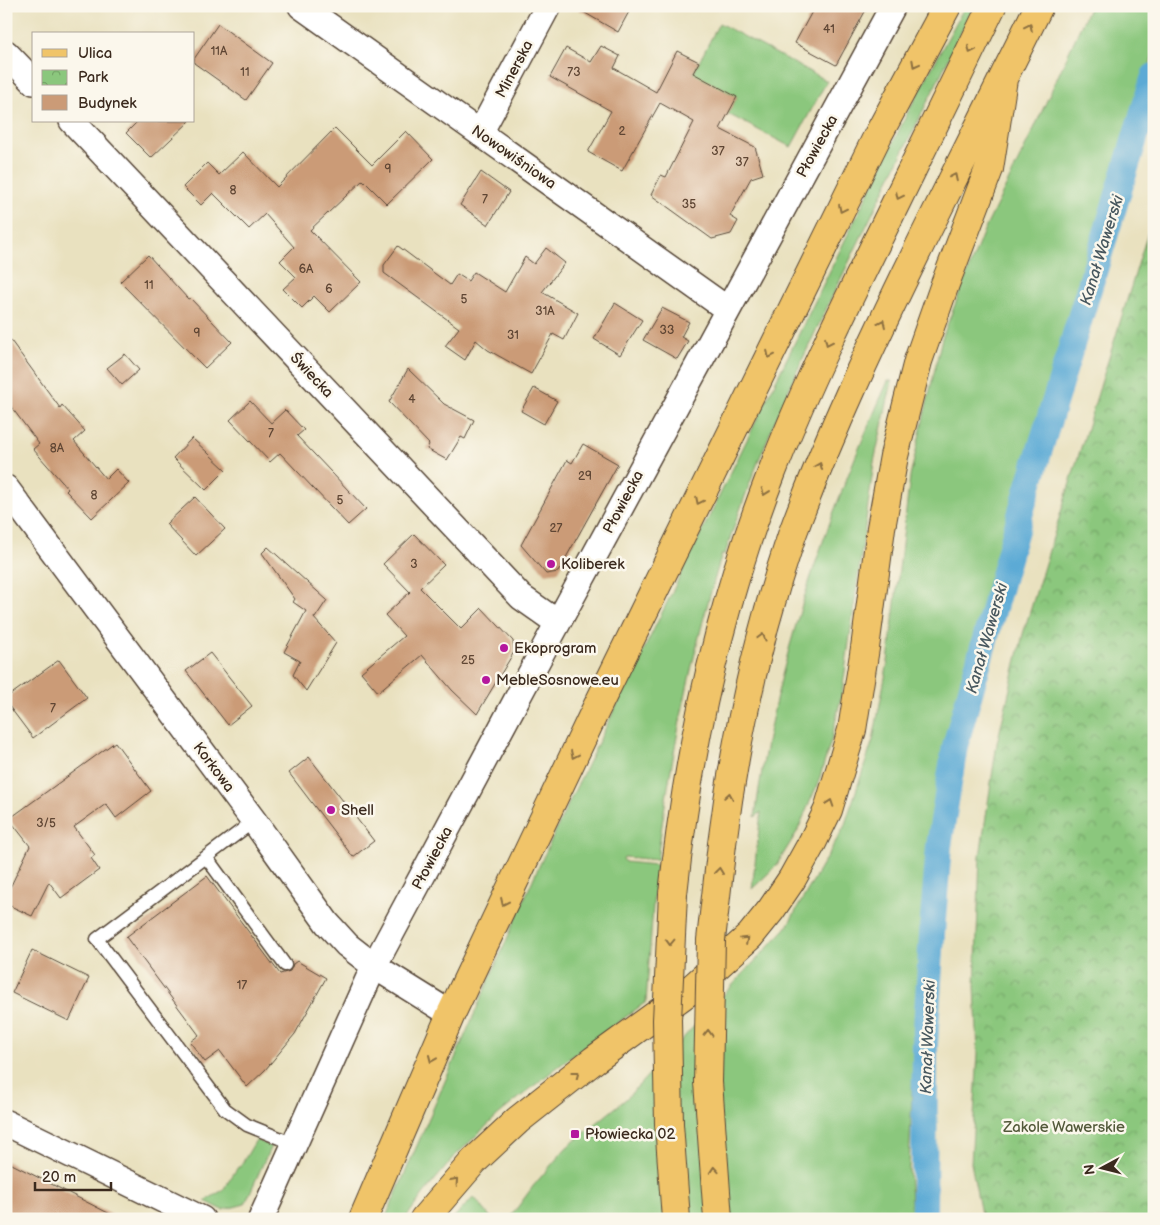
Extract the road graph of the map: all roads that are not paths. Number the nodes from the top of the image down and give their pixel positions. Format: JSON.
{"nodes":[{"id":1,"x":301,"y":6,"type":"edge"},
{"id":2,"x":548,"y":6,"type":"edge"},
{"id":3,"x":893,"y":6,"type":"edge"},
{"id":4,"x":947,"y":6,"type":"edge"},
{"id":5,"x":992,"y":6,"type":"edge"},
{"id":6,"x":1039,"y":6,"type":"edge"},
{"id":7,"x":6,"y":53,"type":"edge"},
{"id":8,"x":1003,"y":79,"type":"junction"},
{"id":9,"x":32,"y":80,"type":"edge"},
{"id":10,"x":73,"y":122,"type":"edge"},
{"id":11,"x":480,"y":133,"type":"junction"},
{"id":12,"x":727,"y":309,"type":"junction"},
{"id":13,"x":6,"y":488,"type":"edge"},
{"id":14,"x":558,"y":623,"type":"junction"},
{"id":15,"x":254,"y":821,"type":"junction"},
{"id":16,"x":206,"y":857,"type":"junction"},
{"id":17,"x":285,"y":965,"type":"dead end"},
{"id":18,"x":374,"y":966,"type":"junction"},
{"id":19,"x":451,"y":1014,"type":"junction"},
{"id":20,"x":6,"y":1123,"type":"edge"},
{"id":21,"x":294,"y":1144,"type":"junction"},
{"id":22,"x":202,"y":1219,"type":"edge"},
{"id":23,"x":261,"y":1219,"type":"edge"},
{"id":24,"x":363,"y":1219,"type":"edge"},
{"id":25,"x":424,"y":1219,"type":"edge"},
{"id":26,"x":676,"y":1219,"type":"edge"},
{"id":27,"x":718,"y":1219,"type":"edge"}],
"edges":[{"from":1,"to":11,"type":"street","name":"Nowowiśniowa"},
{"from":2,"to":11,"type":"street","name":"Minerska"},
{"from":3,"to":12,"type":"street","name":"Płowiecka"},
{"from":4,"to":19,"type":"main road","one_way":true},
{"from":5,"to":26,"type":"main road","one_way":true,"bridge":true},
{"from":8,"to":6,"type":"main road","one_way":true},
{"from":7,"to":9,"type":"street"},
{"from":25,"to":8,"type":"main road","one_way":true},
{"from":27,"to":8,"type":"main road","one_way":true,"bridge":true},
{"from":10,"to":14,"type":"street","name":"Świecka"},
{"from":11,"to":12,"type":"street","name":"Nowowiśniowa"},
{"from":12,"to":14,"type":"street","name":"Płowiecka"},
{"from":13,"to":15,"type":"street","name":"Korkowa"},
{"from":14,"to":18,"type":"street","name":"Płowiecka"},
{"from":15,"to":16,"type":"lane"},
{"from":15,"to":18,"type":"street","name":"Korkowa"},
{"from":16,"to":17,"type":"lane"},
{"from":16,"to":21,"type":"lane"},
{"from":18,"to":19,"type":"street","name":"Korkowa"},
{"from":18,"to":21,"type":"street","name":"Płowiecka"},
{"from":19,"to":24,"type":"main road","one_way":true},
{"from":20,"to":22,"type":"street"},
{"from":21,"to":23,"type":"street","name":"Płowiecka"}]}
